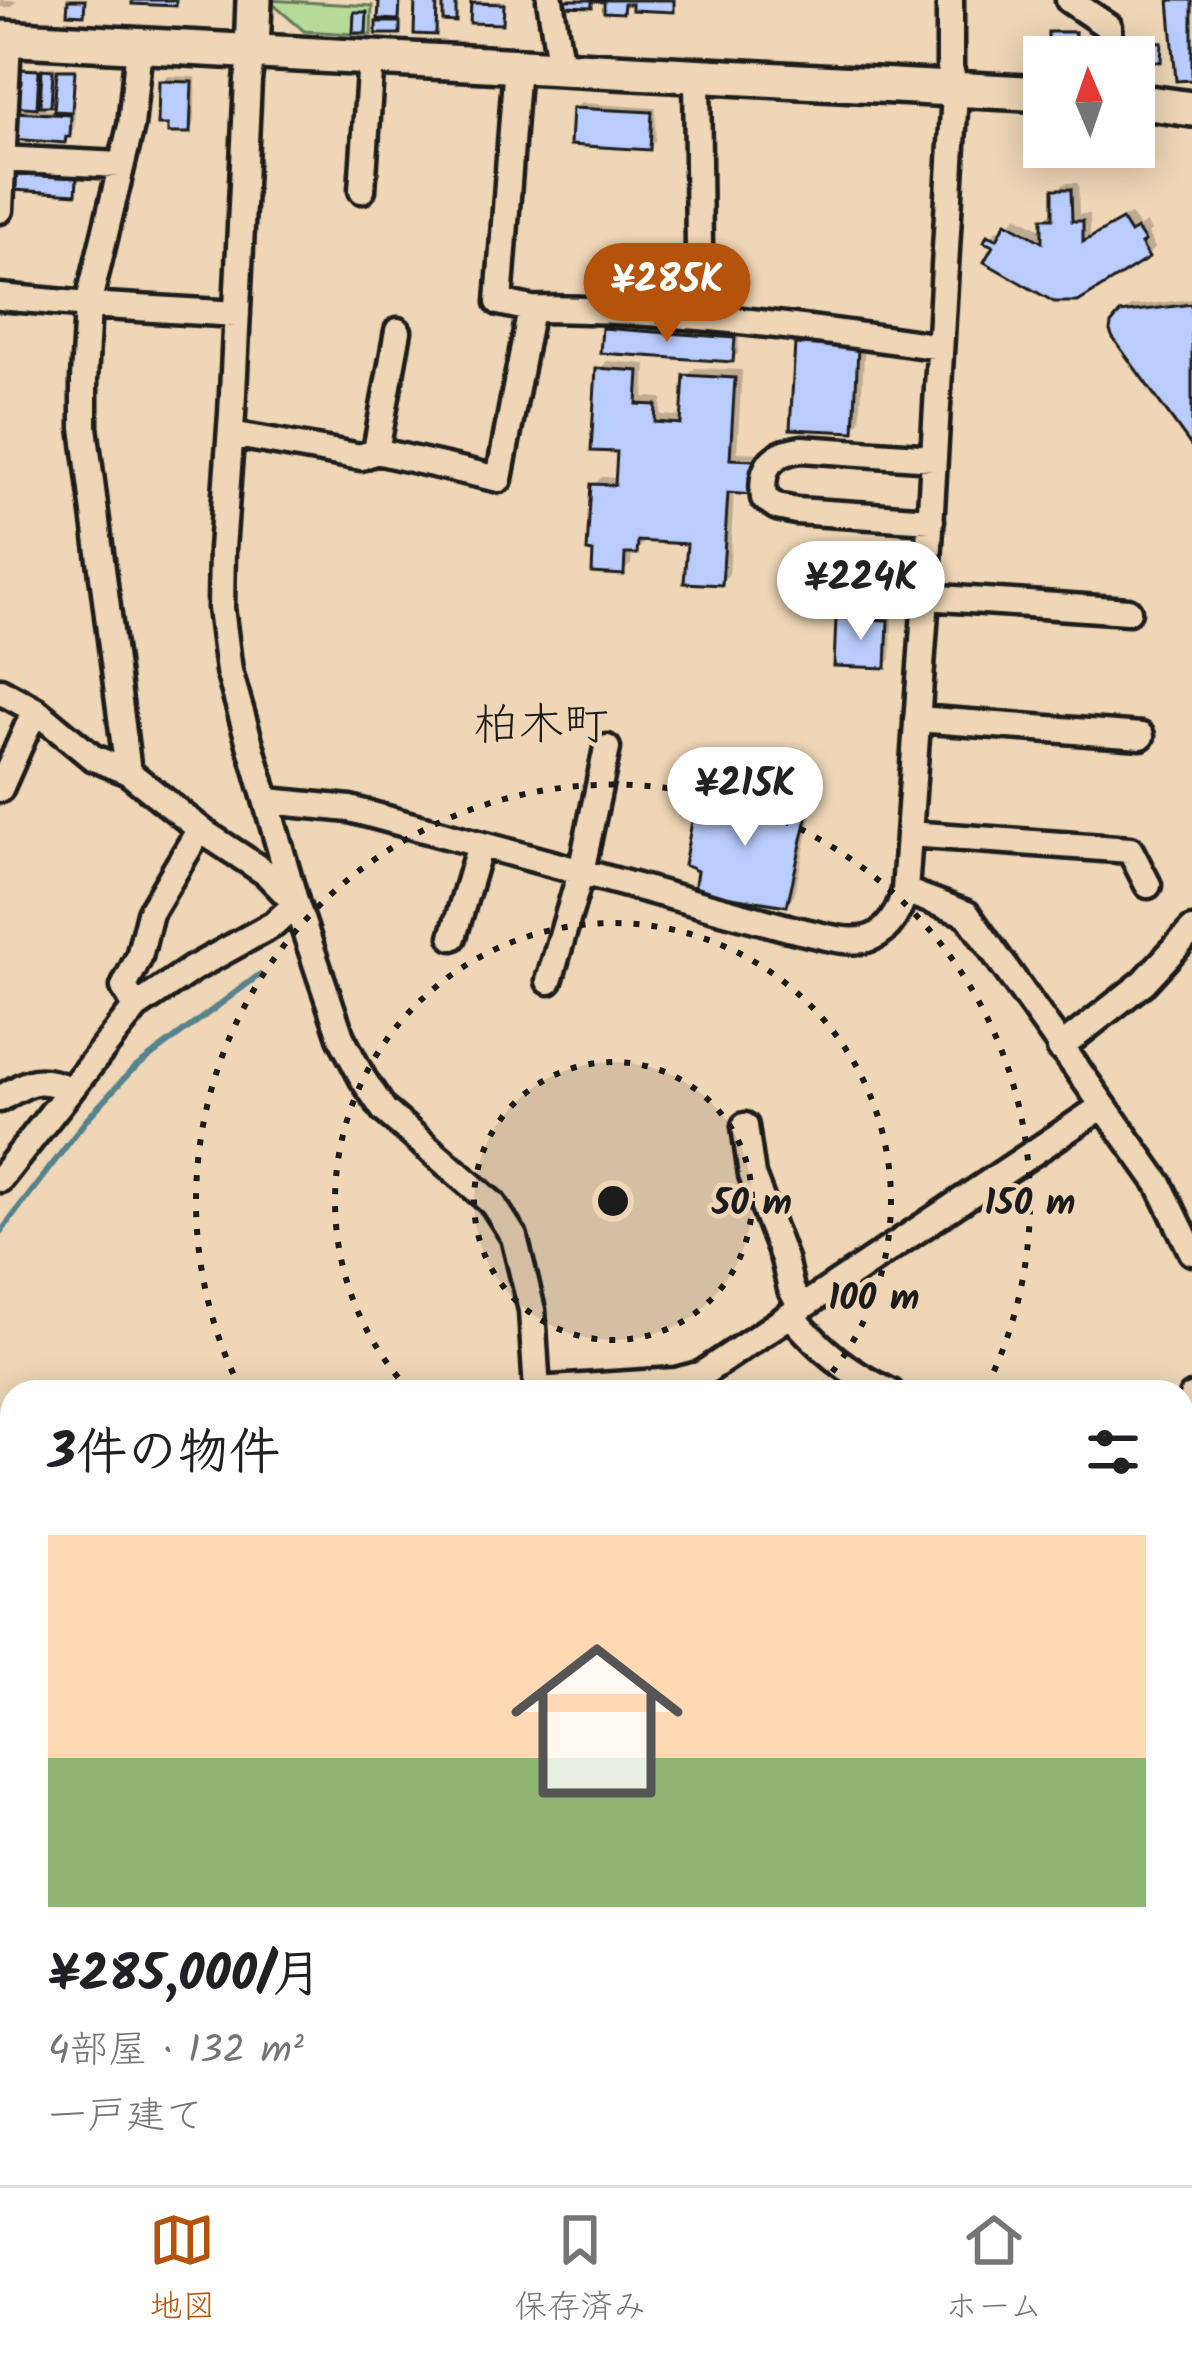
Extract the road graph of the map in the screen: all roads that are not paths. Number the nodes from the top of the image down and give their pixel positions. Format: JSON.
{"nodes":[{"id":1,"x":254,"y":0,"type":"edge"},
{"id":2,"x":550,"y":0,"type":"edge"},
{"id":3,"x":950,"y":0,"type":"edge"},
{"id":4,"x":1069,"y":0,"type":"edge"},
{"id":5,"x":1109,"y":36,"type":"edge"},
{"id":6,"x":4,"y":39,"type":"edge"},
{"id":7,"x":139,"y":46,"type":"junction"},
{"id":8,"x":252,"y":52,"type":"junction"},
{"id":9,"x":371,"y":58,"type":"junction"},
{"id":10,"x":517,"y":65,"type":"junction"},
{"id":11,"x":561,"y":68,"type":"junction"},
{"id":12,"x":697,"y":75,"type":"junction"},
{"id":13,"x":955,"y":88,"type":"junction"},
{"id":14,"x":1023,"y":93,"type":"edge"},
{"id":15,"x":1155,"y":104,"type":"edge"},
{"id":16,"x":1192,"y":109,"type":"edge"},
{"id":17,"x":2,"y":159,"type":"edge"},
{"id":18,"x":120,"y":165,"type":"junction"},
{"id":19,"x":362,"y":190,"type":"dead end"},
{"id":20,"x":0,"y":210,"type":"edge"},
{"id":21,"x":699,"y":249,"type":"dead end"},
{"id":22,"x":0,"y":297,"type":"edge"},
{"id":23,"x":88,"y":305,"type":"junction"},
{"id":24,"x":531,"y":309,"type":"junction"},
{"id":25,"x":237,"y":314,"type":"junction"},
{"id":26,"x":398,"y":331,"type":"dead end"},
{"id":27,"x":940,"y":346,"type":"junction"},
{"id":28,"x":231,"y":434,"type":"junction"},
{"id":29,"x":376,"y":451,"type":"junction"},
{"id":30,"x":934,"y":458,"type":"junction"},
{"id":31,"x":931,"y":520,"type":"junction"},
{"id":32,"x":926,"y":597,"type":"junction"},
{"id":33,"x":1128,"y":610,"type":"dead end"},
{"id":34,"x":0,"y":691,"type":"edge"},
{"id":35,"x":35,"y":710,"type":"junction"},
{"id":36,"x":917,"y":719,"type":"junction"},
{"id":37,"x":1142,"y":736,"type":"dead end"},
{"id":38,"x":607,"y":748,"type":"dead end"},
{"id":39,"x":128,"y":772,"type":"junction"},
{"id":40,"x":0,"y":790,"type":"edge"},
{"id":41,"x":268,"y":800,"type":"junction"},
{"id":42,"x":200,"y":829,"type":"junction"},
{"id":43,"x":909,"y":834,"type":"junction"},
{"id":44,"x":480,"y":845,"type":"junction"},
{"id":45,"x":581,"y":872,"type":"junction"},
{"id":46,"x":1148,"y":885,"type":"dead end"},
{"id":47,"x":905,"y":891,"type":"junction"},
{"id":48,"x":296,"y":904,"type":"junction"},
{"id":49,"x":1192,"y":930,"type":"edge"},
{"id":50,"x":453,"y":937,"type":"dead end"},
{"id":51,"x":549,"y":981,"type":"dead end"},
{"id":52,"x":136,"y":1007,"type":"junction"},
{"id":53,"x":1060,"y":1048,"type":"junction"},
{"id":54,"x":69,"y":1089,"type":"junction"},
{"id":55,"x":0,"y":1099,"type":"edge"},
{"id":56,"x":1103,"y":1106,"type":"junction"},
{"id":57,"x":745,"y":1126,"type":"dead end"},
{"id":58,"x":0,"y":1179,"type":"edge"},
{"id":59,"x":1192,"y":1252,"type":"edge"},
{"id":60,"x":796,"y":1311,"type":"junction"},
{"id":61,"x":536,"y":1380,"type":"edge"},
{"id":62,"x":680,"y":1380,"type":"edge"},
{"id":63,"x":864,"y":1380,"type":"edge"}],
"edges":[{"from":1,"to":8,"type":"main road"},
{"from":2,"to":11,"type":"street"},
{"from":3,"to":13,"type":"street"},
{"from":4,"to":5,"type":"street"},
{"from":6,"to":7,"type":"main road"},
{"from":6,"to":17,"type":"street"},
{"from":7,"to":8,"type":"main road"},
{"from":7,"to":18,"type":"street"},
{"from":8,"to":9,"type":"main road"},
{"from":8,"to":25,"type":"street"},
{"from":9,"to":10,"type":"main road"},
{"from":9,"to":19,"type":"street"},
{"from":10,"to":11,"type":"main road"},
{"from":10,"to":24,"type":"street"},
{"from":11,"to":12,"type":"main road"},
{"from":12,"to":13,"type":"main road"},
{"from":12,"to":21,"type":"street"},
{"from":13,"to":14,"type":"main road"},
{"from":13,"to":27,"type":"street"},
{"from":15,"to":16,"type":"main road"},
{"from":17,"to":18,"type":"street"},
{"from":17,"to":20,"type":"street"},
{"from":18,"to":23,"type":"street"},
{"from":22,"to":23,"type":"street"},
{"from":23,"to":25,"type":"street"},
{"from":23,"to":39,"type":"street"},
{"from":24,"to":27,"type":"street"},
{"from":24,"to":29,"type":"street"},
{"from":25,"to":28,"type":"street"},
{"from":26,"to":29,"type":"street"},
{"from":27,"to":30,"type":"street"},
{"from":28,"to":29,"type":"street"},
{"from":28,"to":41,"type":"street"},
{"from":30,"to":31,"type":"street"},
{"from":30,"to":31,"type":"street"},
{"from":31,"to":32,"type":"street"},
{"from":32,"to":33,"type":"street"},
{"from":32,"to":36,"type":"street"},
{"from":34,"to":35,"type":"street"},
{"from":35,"to":39,"type":"street"},
{"from":35,"to":40,"type":"street"},
{"from":36,"to":37,"type":"street"},
{"from":36,"to":43,"type":"street"},
{"from":38,"to":45,"type":"street"},
{"from":39,"to":42,"type":"street"},
{"from":41,"to":44,"type":"street"},
{"from":41,"to":48,"type":"street"},
{"from":42,"to":48,"type":"street"},
{"from":42,"to":52,"type":"street"},
{"from":43,"to":46,"type":"street"},
{"from":43,"to":47,"type":"street"},
{"from":44,"to":45,"type":"street"},
{"from":44,"to":50,"type":"street"},
{"from":45,"to":47,"type":"street"},
{"from":45,"to":51,"type":"street"},
{"from":47,"to":53,"type":"street"},
{"from":48,"to":52,"type":"street"},
{"from":48,"to":61,"type":"street"},
{"from":49,"to":53,"type":"street"},
{"from":52,"to":54,"type":"street"},
{"from":53,"to":56,"type":"street"},
{"from":54,"to":55,"type":"street"},
{"from":54,"to":58,"type":"street"},
{"from":56,"to":59,"type":"street"},
{"from":56,"to":60,"type":"street"},
{"from":57,"to":60,"type":"street"},
{"from":60,"to":62,"type":"street"},
{"from":60,"to":63,"type":"street"}]}
